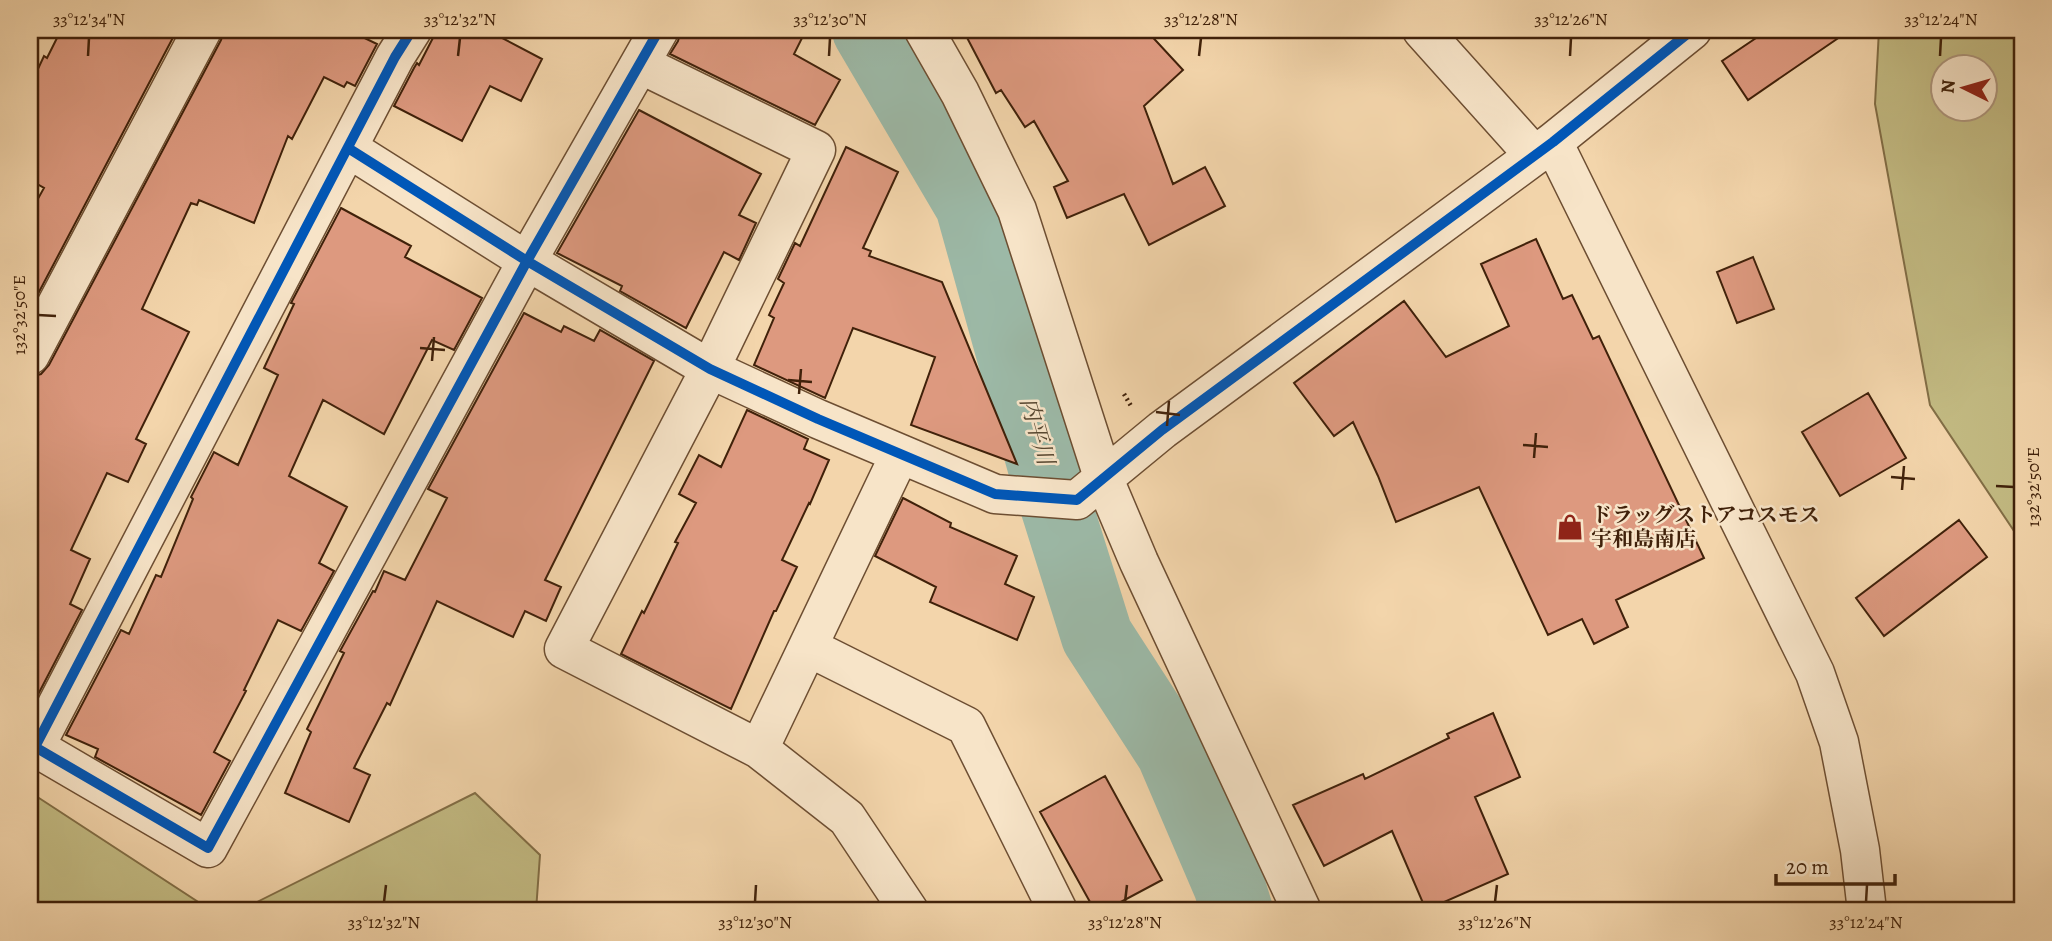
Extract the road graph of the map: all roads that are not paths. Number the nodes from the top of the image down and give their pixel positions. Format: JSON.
{"nodes":[{"id":1,"x":202,"y":30,"type":"edge"},
{"id":2,"x":412,"y":30,"type":"edge"},
{"id":3,"x":659,"y":30,"type":"edge"},
{"id":4,"x":924,"y":30,"type":"edge"},
{"id":5,"x":1422,"y":30,"type":"edge"},
{"id":6,"x":1692,"y":30,"type":"edge"},
{"id":7,"x":640,"y":64,"type":"junction"},
{"id":8,"x":348,"y":148,"type":"junction"},
{"id":9,"x":1544,"y":149,"type":"junction"},
{"id":10,"x":527,"y":261,"type":"junction"},
{"id":11,"x":30,"y":355,"type":"edge"},
{"id":12,"x":710,"y":369,"type":"junction"},
{"id":13,"x":900,"y":454,"type":"junction"},
{"id":14,"x":1090,"y":489,"type":"junction"},
{"id":15,"x":808,"y":647,"type":"junction"},
{"id":16,"x":759,"y":749,"type":"junction"},
{"id":17,"x":32,"y":750,"type":"edge"},
{"id":18,"x":909,"y":911,"type":"edge"},
{"id":19,"x":1058,"y":911,"type":"edge"},
{"id":20,"x":1302,"y":911,"type":"edge"},
{"id":21,"x":1867,"y":911,"type":"edge"}],
"edges":[{"from":1,"to":11,"type":"street"},
{"from":2,"to":8,"type":"street"},
{"from":3,"to":7,"type":"street"},
{"from":4,"to":14,"type":"street"},
{"from":5,"to":9,"type":"street"},
{"from":6,"to":9,"type":"street"},
{"from":7,"to":10,"type":"street"},
{"from":7,"to":12,"type":"street"},
{"from":8,"to":10,"type":"street"},
{"from":8,"to":17,"type":"street"},
{"from":9,"to":14,"type":"street"},
{"from":9,"to":21,"type":"street"},
{"from":10,"to":12,"type":"street"},
{"from":10,"to":17,"type":"street"},
{"from":12,"to":13,"type":"street"},
{"from":12,"to":16,"type":"street"},
{"from":13,"to":14,"type":"street"},
{"from":13,"to":15,"type":"street"},
{"from":14,"to":20,"type":"street"},
{"from":15,"to":16,"type":"street"},
{"from":15,"to":19,"type":"street"},
{"from":16,"to":18,"type":"street"}]}
